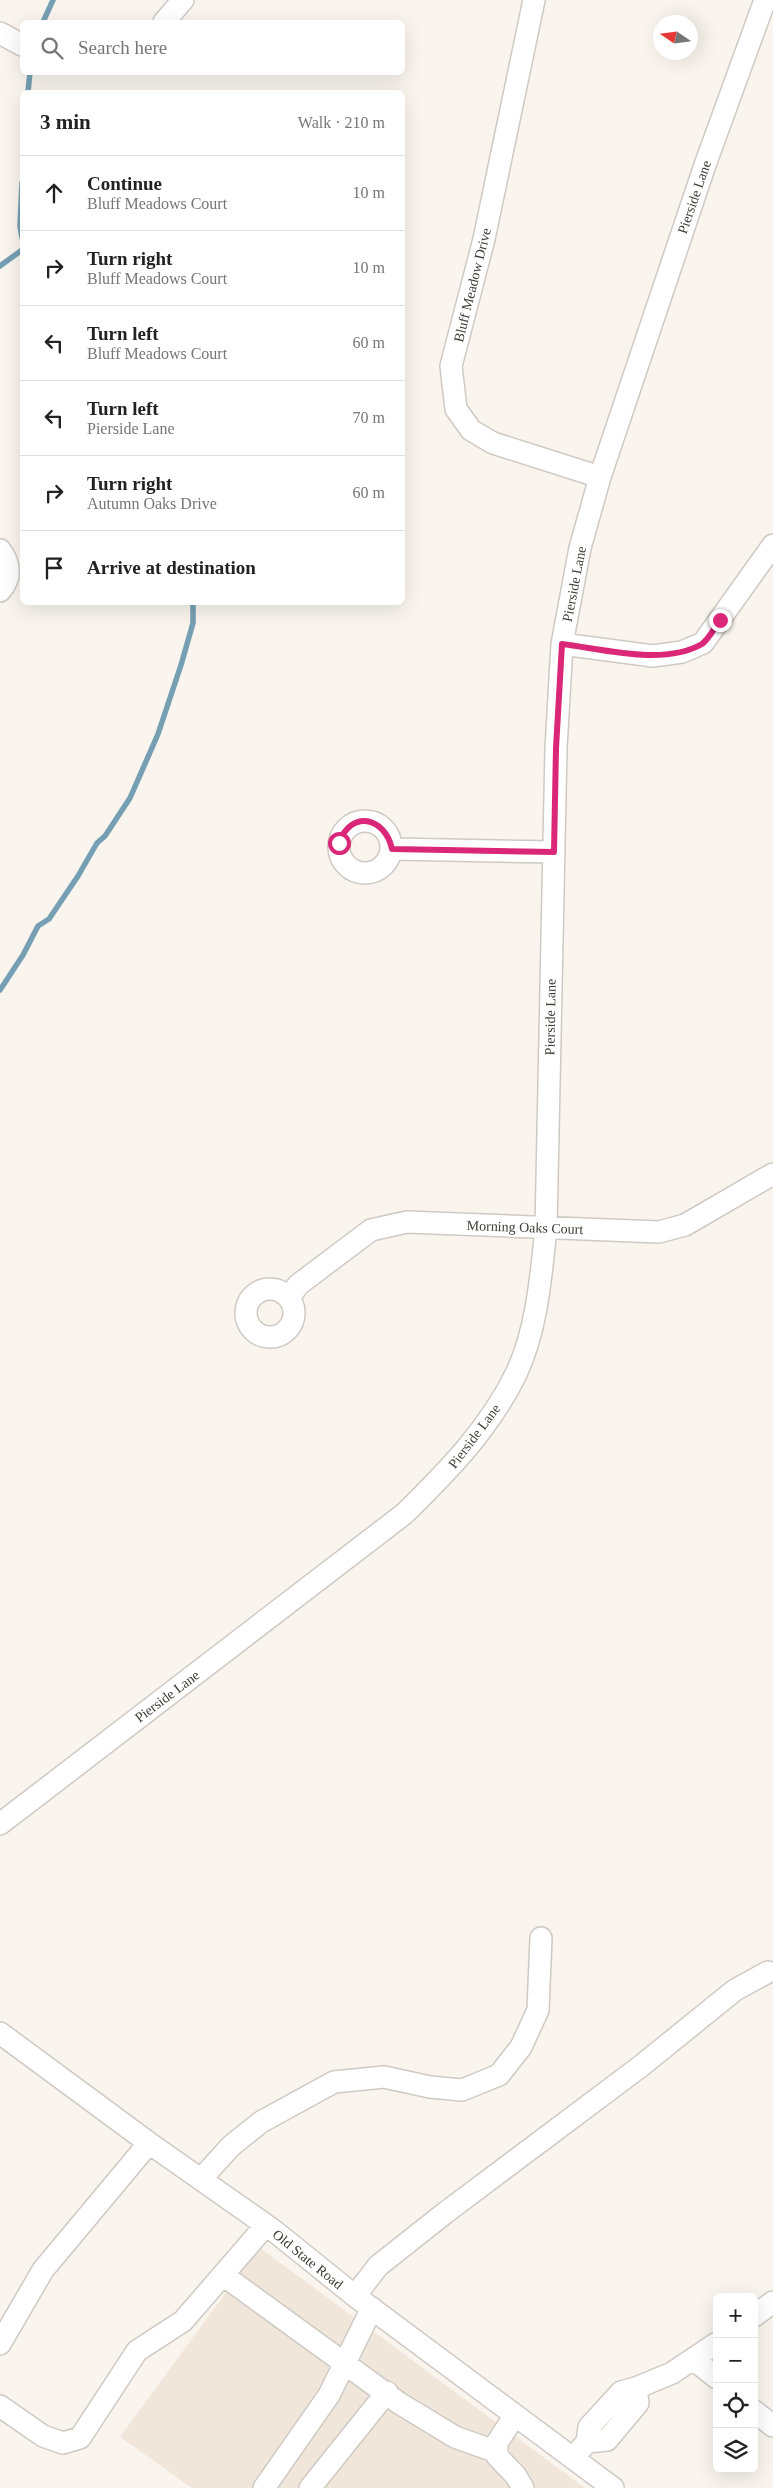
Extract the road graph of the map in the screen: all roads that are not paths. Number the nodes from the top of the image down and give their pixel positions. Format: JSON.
{"nodes":[{"id":1,"x":183,"y":0,"type":"edge"},
{"id":2,"x":534,"y":0,"type":"edge"},
{"id":3,"x":765,"y":0,"type":"edge"},
{"id":4,"x":166,"y":20,"type":"edge"},
{"id":5,"x":0,"y":32,"type":"edge"},
{"id":6,"x":20,"y":44,"type":"edge"},
{"id":7,"x":600,"y":477,"type":"junction"},
{"id":8,"x":773,"y":545,"type":"edge"},
{"id":9,"x":0,"y":550,"type":"edge"},
{"id":10,"x":0,"y":591,"type":"edge"},
{"id":11,"x":562,"y":644,"type":"junction"},
{"id":12,"x":392,"y":849,"type":"dead end"},
{"id":13,"x":554,"y":852,"type":"junction"},
{"id":14,"x":773,"y":1174,"type":"edge"},
{"id":15,"x":546,"y":1228,"type":"junction"},
{"id":16,"x":289,"y":1298,"type":"dead end"},
{"id":17,"x":0,"y":1824,"type":"edge"},
{"id":18,"x":540,"y":1938,"type":"dead end"},
{"id":19,"x":768,"y":1972,"type":"dead end"},
{"id":20,"x":0,"y":2033,"type":"edge"},
{"id":21,"x":149,"y":2143,"type":"junction"},
{"id":22,"x":202,"y":2178,"type":"junction"},
{"id":23,"x":266,"y":2225,"type":"junction"},
{"id":24,"x":223,"y":2275,"type":"junction"},
{"id":25,"x":363,"y":2302,"type":"junction"},
{"id":26,"x":773,"y":2302,"type":"edge"},
{"id":27,"x":758,"y":2313,"type":"edge"},
{"id":28,"x":0,"y":2344,"type":"edge"},
{"id":29,"x":713,"y":2346,"type":"edge"},
{"id":30,"x":694,"y":2360,"type":"junction"},
{"id":31,"x":345,"y":2362,"type":"junction"},
{"id":32,"x":713,"y":2375,"type":"edge"},
{"id":33,"x":387,"y":2392,"type":"junction"},
{"id":34,"x":0,"y":2406,"type":"edge"},
{"id":35,"x":758,"y":2414,"type":"edge"},
{"id":36,"x":516,"y":2415,"type":"junction"},
{"id":37,"x":773,"y":2426,"type":"edge"},
{"id":38,"x":497,"y":2452,"type":"junction"},
{"id":39,"x":573,"y":2458,"type":"junction"},
{"id":40,"x":264,"y":2488,"type":"edge"},
{"id":41,"x":310,"y":2488,"type":"edge"},
{"id":42,"x":524,"y":2488,"type":"edge"},
{"id":43,"x":613,"y":2488,"type":"edge"}],
"edges":[{"from":1,"to":4,"type":"street"},
{"from":2,"to":7,"type":"street","name":"Bluff Meadow Drive"},
{"from":3,"to":7,"type":"street","name":"Pierside Lane"},
{"from":5,"to":6,"type":"street"},
{"from":7,"to":11,"type":"street","name":"Pierside Lane"},
{"from":8,"to":11,"type":"street"},
{"from":9,"to":10,"type":"street"},
{"from":11,"to":13,"type":"street","name":"Pierside Lane"},
{"from":12,"to":13,"type":"street"},
{"from":13,"to":15,"type":"street","name":"Pierside Lane"},
{"from":14,"to":15,"type":"street","name":"Morning Oaks Court"},
{"from":15,"to":16,"type":"street","name":"Morning Oaks Court"},
{"from":15,"to":17,"type":"street","name":"Pierside Lane"},
{"from":18,"to":22,"type":"street"},
{"from":19,"to":25,"type":"street"},
{"from":20,"to":21,"type":"street","name":"Old State Road"},
{"from":21,"to":22,"type":"street","name":"Old State Road"},
{"from":21,"to":28,"type":"street"},
{"from":22,"to":23,"type":"street","name":"Old State Road"},
{"from":23,"to":24,"type":"street"},
{"from":23,"to":25,"type":"street","name":"Old State Road"},
{"from":24,"to":31,"type":"street"},
{"from":24,"to":34,"type":"street"},
{"from":25,"to":31,"type":"street"},
{"from":25,"to":36,"type":"street","name":"Old State Road"},
{"from":26,"to":27,"type":"street"},
{"from":29,"to":30,"type":"street"},
{"from":30,"to":32,"type":"street"},
{"from":30,"to":39,"type":"street"},
{"from":31,"to":33,"type":"street"},
{"from":31,"to":40,"type":"street"},
{"from":33,"to":38,"type":"street"},
{"from":33,"to":41,"type":"street"},
{"from":35,"to":37,"type":"street"},
{"from":36,"to":38,"type":"street"},
{"from":36,"to":39,"type":"street","name":"Old State Road"},
{"from":38,"to":42,"type":"street"},
{"from":39,"to":43,"type":"street","name":"Old State Road"}]}
